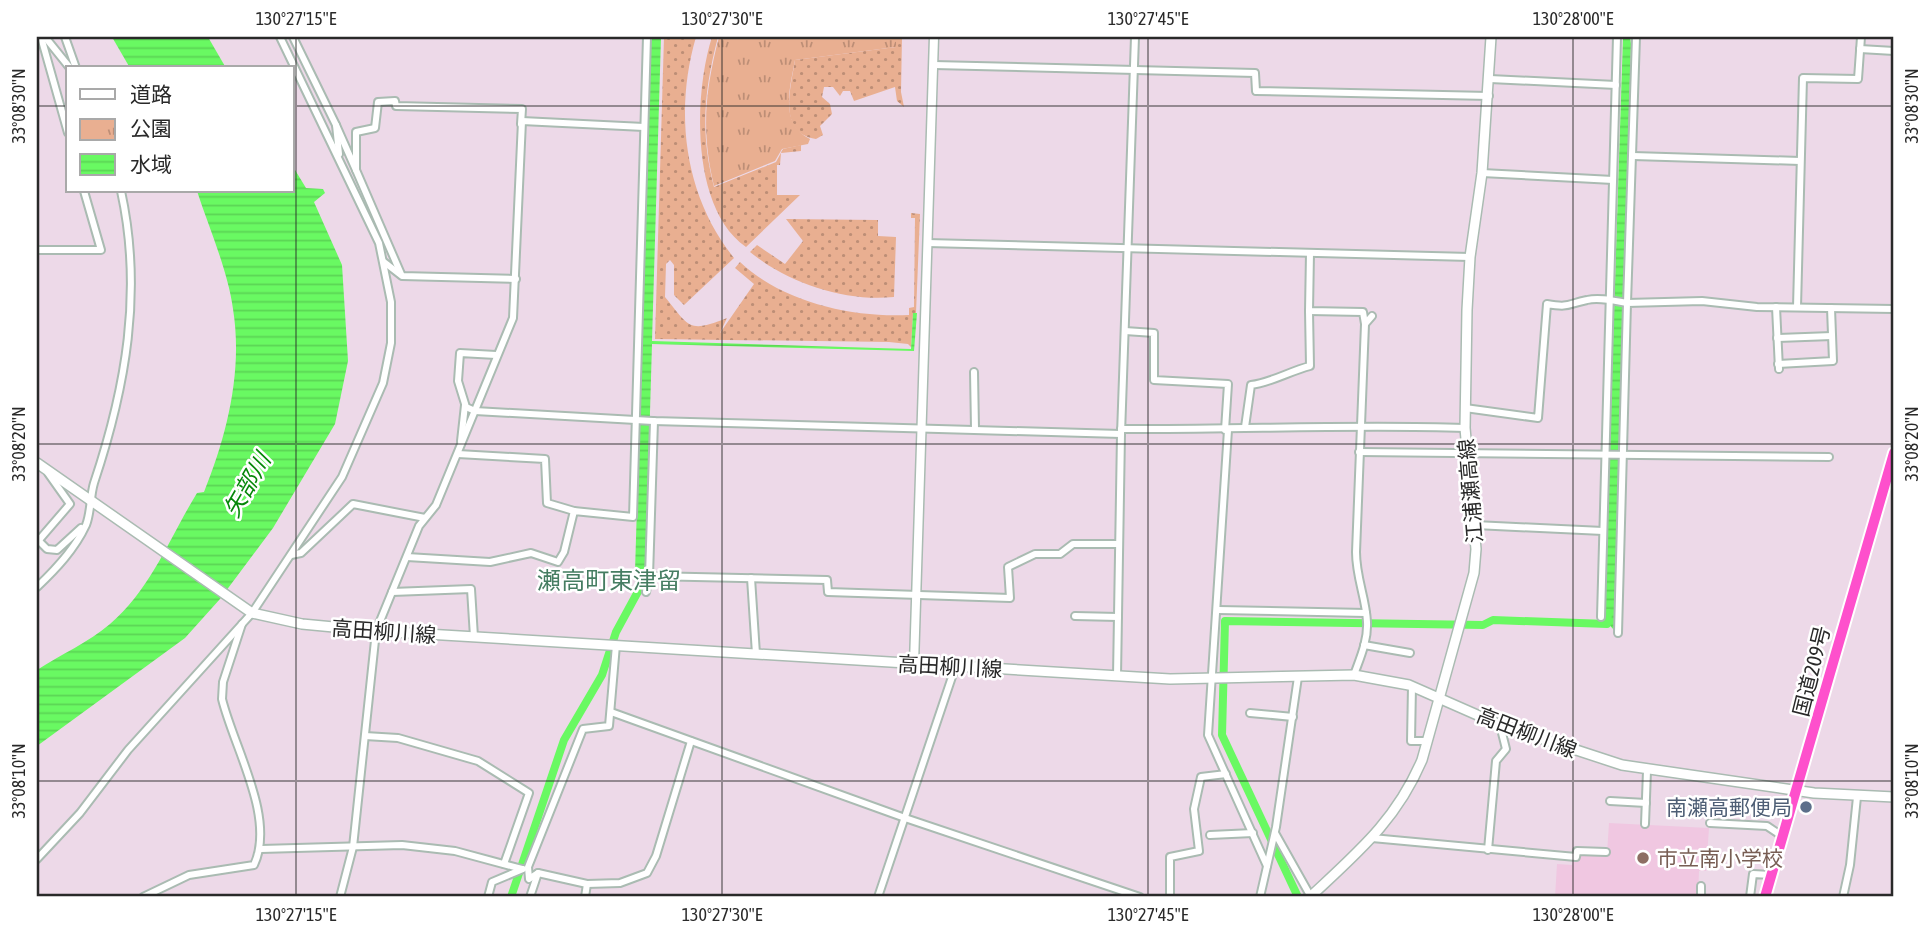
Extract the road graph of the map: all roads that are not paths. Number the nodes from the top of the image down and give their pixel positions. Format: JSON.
{"nodes":[{"id":1,"x":43,"y":37,"type":"edge"},
{"id":2,"x":65,"y":37,"type":"edge"},
{"id":3,"x":280,"y":37,"type":"edge"},
{"id":4,"x":293,"y":37,"type":"edge"},
{"id":5,"x":647,"y":37,"type":"edge"},
{"id":6,"x":934,"y":37,"type":"edge"},
{"id":7,"x":1135,"y":37,"type":"edge"},
{"id":8,"x":1491,"y":37,"type":"edge"},
{"id":9,"x":1617,"y":37,"type":"edge"},
{"id":10,"x":1636,"y":37,"type":"edge"},
{"id":11,"x":1861,"y":37,"type":"edge"},
{"id":12,"x":1860,"y":49,"type":"junction"},
{"id":13,"x":1894,"y":51,"type":"edge"},
{"id":14,"x":934,"y":65,"type":"junction"},
{"id":15,"x":68,"y":66,"type":"edge"},
{"id":16,"x":75,"y":66,"type":"edge"},
{"id":17,"x":294,"y":66,"type":"edge"},
{"id":18,"x":294,"y":66,"type":"edge"},
{"id":19,"x":1134,"y":69,"type":"junction"},
{"id":20,"x":1490,"y":79,"type":"junction"},
{"id":21,"x":1616,"y":85,"type":"junction"},
{"id":22,"x":1489,"y":96,"type":"junction"},
{"id":23,"x":522,"y":124,"type":"junction"},
{"id":24,"x":66,"y":125,"type":"edge"},
{"id":25,"x":335,"y":125,"type":"junction"},
{"id":26,"x":644,"y":127,"type":"junction"},
{"id":27,"x":1633,"y":156,"type":"junction"},
{"id":28,"x":339,"y":161,"type":"junction"},
{"id":29,"x":1800,"y":161,"type":"junction"},
{"id":30,"x":356,"y":170,"type":"junction"},
{"id":31,"x":1482,"y":173,"type":"junction"},
{"id":32,"x":1613,"y":180,"type":"junction"},
{"id":33,"x":85,"y":192,"type":"edge"},
{"id":34,"x":121,"y":192,"type":"edge"},
{"id":35,"x":928,"y":243,"type":"junction"},
{"id":36,"x":1128,"y":248,"type":"junction"},
{"id":37,"x":37,"y":250,"type":"edge"},
{"id":38,"x":1310,"y":253,"type":"junction"},
{"id":39,"x":1470,"y":257,"type":"junction"},
{"id":40,"x":384,"y":262,"type":"junction"},
{"id":41,"x":402,"y":276,"type":"junction"},
{"id":42,"x":516,"y":279,"type":"junction"},
{"id":43,"x":1609,"y":299,"type":"junction"},
{"id":44,"x":1628,"y":303,"type":"junction"},
{"id":45,"x":1776,"y":307,"type":"junction"},
{"id":46,"x":1797,"y":307,"type":"junction"},
{"id":47,"x":1831,"y":308,"type":"junction"},
{"id":48,"x":1894,"y":309,"type":"edge"},
{"id":49,"x":1309,"y":311,"type":"junction"},
{"id":50,"x":1372,"y":316,"type":"dead end"},
{"id":51,"x":1365,"y":324,"type":"junction"},
{"id":52,"x":1125,"y":331,"type":"junction"},
{"id":53,"x":1832,"y":336,"type":"junction"},
{"id":54,"x":1777,"y":338,"type":"junction"},
{"id":55,"x":496,"y":355,"type":"junction"},
{"id":56,"x":974,"y":372,"type":"dead end"},
{"id":57,"x":465,"y":405,"type":"junction"},
{"id":58,"x":1465,"y":408,"type":"junction"},
{"id":59,"x":475,"y":411,"type":"junction"},
{"id":60,"x":635,"y":420,"type":"junction"},
{"id":61,"x":653,"y":421,"type":"junction"},
{"id":62,"x":1360,"y":424,"type":"junction"},
{"id":63,"x":1244,"y":427,"type":"junction"},
{"id":64,"x":922,"y":428,"type":"junction"},
{"id":65,"x":1465,"y":428,"type":"junction"},
{"id":66,"x":975,"y":429,"type":"junction"},
{"id":67,"x":1226,"y":430,"type":"junction"},
{"id":68,"x":1121,"y":432,"type":"junction"},
{"id":69,"x":459,"y":451,"type":"junction"},
{"id":70,"x":1359,"y":452,"type":"junction"},
{"id":71,"x":1467,"y":452,"type":"junction"},
{"id":72,"x":1894,"y":453,"type":"edge"},
{"id":73,"x":1605,"y":454,"type":"junction"},
{"id":74,"x":1624,"y":455,"type":"junction"},
{"id":75,"x":1829,"y":457,"type":"dead end"},
{"id":76,"x":41,"y":466,"type":"edge"},
{"id":77,"x":1892,"y":467,"type":"edge"},
{"id":78,"x":89,"y":500,"type":"junction"},
{"id":79,"x":575,"y":511,"type":"junction"},
{"id":80,"x":425,"y":518,"type":"junction"},
{"id":81,"x":87,"y":522,"type":"junction"},
{"id":82,"x":1475,"y":525,"type":"junction"},
{"id":83,"x":1603,"y":531,"type":"junction"},
{"id":84,"x":38,"y":539,"type":"edge"},
{"id":85,"x":1119,"y":544,"type":"junction"},
{"id":86,"x":291,"y":555,"type":"junction"},
{"id":87,"x":407,"y":557,"type":"junction"},
{"id":88,"x":649,"y":576,"type":"junction"},
{"id":89,"x":751,"y":578,"type":"junction"},
{"id":90,"x":37,"y":587,"type":"edge"},
{"id":91,"x":392,"y":592,"type":"junction"},
{"id":92,"x":646,"y":592,"type":"dead end"},
{"id":93,"x":916,"y":596,"type":"junction"},
{"id":94,"x":1217,"y":610,"type":"junction"},
{"id":95,"x":249,"y":611,"type":"junction"},
{"id":96,"x":1366,"y":611,"type":"junction"},
{"id":97,"x":1075,"y":616,"type":"dead end"},
{"id":98,"x":1118,"y":617,"type":"junction"},
{"id":99,"x":1601,"y":617,"type":"dead end"},
{"id":100,"x":242,"y":622,"type":"junction"},
{"id":101,"x":376,"y":631,"type":"junction"},
{"id":102,"x":1619,"y":633,"type":"dead end"},
{"id":103,"x":474,"y":637,"type":"junction"},
{"id":104,"x":617,"y":645,"type":"junction"},
{"id":105,"x":1364,"y":645,"type":"junction"},
{"id":106,"x":1410,"y":653,"type":"dead end"},
{"id":107,"x":756,"y":654,"type":"junction"},
{"id":108,"x":914,"y":664,"type":"junction"},
{"id":109,"x":956,"y":665,"type":"junction"},
{"id":110,"x":1354,"y":675,"type":"junction"},
{"id":111,"x":1116,"y":676,"type":"junction"},
{"id":112,"x":1298,"y":677,"type":"junction"},
{"id":113,"x":1213,"y":680,"type":"junction"},
{"id":114,"x":1412,"y":686,"type":"junction"},
{"id":115,"x":1440,"y":697,"type":"junction"},
{"id":116,"x":611,"y":712,"type":"junction"},
{"id":117,"x":1250,"y":713,"type":"dead end"},
{"id":118,"x":1293,"y":717,"type":"junction"},
{"id":119,"x":1500,"y":725,"type":"junction"},
{"id":120,"x":365,"y":736,"type":"junction"},
{"id":121,"x":691,"y":741,"type":"junction"},
{"id":122,"x":1427,"y":741,"type":"junction"},
{"id":123,"x":1647,"y":771,"type":"junction"},
{"id":124,"x":1226,"y":774,"type":"junction"},
{"id":125,"x":1796,"y":790,"type":"junction"},
{"id":126,"x":1857,"y":797,"type":"junction"},
{"id":127,"x":1894,"y":797,"type":"edge"},
{"id":128,"x":1610,"y":802,"type":"dead end"},
{"id":129,"x":1646,"y":803,"type":"junction"},
{"id":130,"x":905,"y":818,"type":"junction"},
{"id":131,"x":1710,"y":823,"type":"dead end"},
{"id":132,"x":1645,"y":824,"type":"dead end"},
{"id":133,"x":1276,"y":830,"type":"junction"},
{"id":134,"x":1253,"y":833,"type":"junction"},
{"id":135,"x":1210,"y":835,"type":"dead end"},
{"id":136,"x":1782,"y":836,"type":"junction"},
{"id":137,"x":1372,"y":838,"type":"junction"},
{"id":138,"x":353,"y":848,"type":"junction"},
{"id":139,"x":261,"y":849,"type":"junction"},
{"id":140,"x":1488,"y":850,"type":"junction"},
{"id":141,"x":1606,"y":852,"type":"dead end"},
{"id":142,"x":37,"y":859,"type":"edge"},
{"id":143,"x":1268,"y":862,"type":"junction"},
{"id":144,"x":504,"y":864,"type":"junction"},
{"id":145,"x":525,"y":868,"type":"junction"},
{"id":146,"x":538,"y":873,"type":"junction"},
{"id":147,"x":1771,"y":875,"type":"junction"},
{"id":148,"x":587,"y":884,"type":"junction"},
{"id":149,"x":1701,"y":886,"type":"dead end"},
{"id":150,"x":143,"y":897,"type":"edge"},
{"id":151,"x":340,"y":897,"type":"edge"},
{"id":152,"x":488,"y":897,"type":"edge"},
{"id":153,"x":530,"y":897,"type":"edge"},
{"id":154,"x":585,"y":897,"type":"edge"},
{"id":155,"x":878,"y":897,"type":"edge"},
{"id":156,"x":1140,"y":897,"type":"edge"},
{"id":157,"x":1170,"y":897,"type":"edge"},
{"id":158,"x":1260,"y":897,"type":"edge"},
{"id":159,"x":1311,"y":897,"type":"edge"},
{"id":160,"x":1701,"y":897,"type":"edge"},
{"id":161,"x":1750,"y":897,"type":"edge"},
{"id":162,"x":1765,"y":897,"type":"edge"},
{"id":163,"x":1843,"y":897,"type":"edge"}],
"edges":[{"from":1,"to":15,"type":"street"},
{"from":1,"to":24,"type":"street"},
{"from":2,"to":16,"type":"street"},
{"from":3,"to":17,"type":"street"},
{"from":4,"to":25,"type":"street"},
{"from":5,"to":26,"type":"street"},
{"from":6,"to":14,"type":"street"},
{"from":7,"to":19,"type":"street"},
{"from":8,"to":20,"type":"main road","name":"江浦瀬高線"},
{"from":9,"to":21,"type":"street"},
{"from":10,"to":27,"type":"street"},
{"from":11,"to":12,"type":"street"},
{"from":12,"to":13,"type":"street"},
{"from":12,"to":29,"type":"street"},
{"from":14,"to":19,"type":"street"},
{"from":14,"to":35,"type":"street"},
{"from":18,"to":28,"type":"street"},
{"from":19,"to":22,"type":"street"},
{"from":19,"to":36,"type":"street"},
{"from":20,"to":21,"type":"street"},
{"from":20,"to":22,"type":"main road","name":"江浦瀬高線"},
{"from":21,"to":32,"type":"street"},
{"from":22,"to":31,"type":"main road","name":"江浦瀬高線"},
{"from":23,"to":26,"type":"street"},
{"from":23,"to":30,"type":"street"},
{"from":23,"to":42,"type":"street"},
{"from":25,"to":28,"type":"street"},
{"from":25,"to":30,"type":"street"},
{"from":26,"to":60,"type":"street"},
{"from":27,"to":29,"type":"street"},
{"from":27,"to":44,"type":"street"},
{"from":28,"to":40,"type":"street"},
{"from":29,"to":46,"type":"street"},
{"from":30,"to":41,"type":"street"},
{"from":31,"to":32,"type":"street"},
{"from":31,"to":39,"type":"main road","name":"江浦瀬高線"},
{"from":32,"to":43,"type":"street"},
{"from":33,"to":37,"type":"street"},
{"from":34,"to":78,"type":"street"},
{"from":35,"to":36,"type":"street"},
{"from":35,"to":64,"type":"street"},
{"from":36,"to":38,"type":"street"},
{"from":36,"to":52,"type":"street"},
{"from":38,"to":39,"type":"street"},
{"from":38,"to":49,"type":"street"},
{"from":39,"to":58,"type":"main road","name":"江浦瀬高線"},
{"from":40,"to":41,"type":"street"},
{"from":40,"to":86,"type":"street"},
{"from":41,"to":42,"type":"street"},
{"from":42,"to":55,"type":"street"},
{"from":43,"to":44,"type":"street"},
{"from":43,"to":58,"type":"street"},
{"from":43,"to":73,"type":"street"},
{"from":44,"to":45,"type":"street"},
{"from":44,"to":74,"type":"street"},
{"from":45,"to":46,"type":"street"},
{"from":45,"to":54,"type":"street"},
{"from":46,"to":47,"type":"street"},
{"from":47,"to":48,"type":"street"},
{"from":47,"to":53,"type":"street"},
{"from":49,"to":51,"type":"street"},
{"from":49,"to":63,"type":"street"},
{"from":50,"to":51,"type":"street"},
{"from":51,"to":62,"type":"street"},
{"from":52,"to":67,"type":"street"},
{"from":52,"to":68,"type":"street"},
{"from":53,"to":54,"type":"street"},
{"from":53,"to":54,"type":"street"},
{"from":55,"to":57,"type":"street"},
{"from":55,"to":59,"type":"street"},
{"from":56,"to":66,"type":"street"},
{"from":57,"to":59,"type":"street"},
{"from":57,"to":69,"type":"street"},
{"from":58,"to":65,"type":"main road","name":"江浦瀬高線"},
{"from":59,"to":60,"type":"street"},
{"from":59,"to":69,"type":"street"},
{"from":60,"to":61,"type":"street"},
{"from":60,"to":79,"type":"street"},
{"from":61,"to":64,"type":"street"},
{"from":61,"to":88,"type":"street"},
{"from":62,"to":63,"type":"street"},
{"from":62,"to":65,"type":"street"},
{"from":62,"to":70,"type":"street"},
{"from":63,"to":67,"type":"street"},
{"from":64,"to":66,"type":"street"},
{"from":64,"to":93,"type":"street"},
{"from":65,"to":71,"type":"main road","name":"江浦瀬高線"},
{"from":66,"to":68,"type":"street"},
{"from":67,"to":68,"type":"street"},
{"from":67,"to":94,"type":"street"},
{"from":68,"to":85,"type":"street"},
{"from":69,"to":79,"type":"street"},
{"from":69,"to":80,"type":"street"},
{"from":70,"to":71,"type":"street"},
{"from":70,"to":96,"type":"street"},
{"from":71,"to":73,"type":"street"},
{"from":71,"to":82,"type":"main road","name":"江浦瀬高線"},
{"from":72,"to":77,"type":"highway","name":"国道209号"},
{"from":73,"to":74,"type":"street"},
{"from":73,"to":83,"type":"street"},
{"from":74,"to":75,"type":"street"},
{"from":74,"to":102,"type":"street"},
{"from":76,"to":78,"type":"main road","name":"高田柳川線"},
{"from":76,"to":84,"type":"street"},
{"from":77,"to":125,"type":"highway","name":"国道209号"},
{"from":78,"to":81,"type":"street"},
{"from":78,"to":95,"type":"main road","name":"高田柳川線"},
{"from":79,"to":87,"type":"street"},
{"from":80,"to":86,"type":"street"},
{"from":80,"to":87,"type":"street"},
{"from":81,"to":84,"type":"street"},
{"from":81,"to":90,"type":"street"},
{"from":82,"to":83,"type":"street"},
{"from":82,"to":115,"type":"main road","name":"江浦瀬高線"},
{"from":83,"to":99,"type":"street"},
{"from":85,"to":93,"type":"street"},
{"from":85,"to":98,"type":"street"},
{"from":86,"to":95,"type":"street"},
{"from":87,"to":91,"type":"street"},
{"from":88,"to":89,"type":"street"},
{"from":88,"to":92,"type":"street"},
{"from":89,"to":93,"type":"street"},
{"from":89,"to":107,"type":"street"},
{"from":91,"to":101,"type":"street"},
{"from":91,"to":103,"type":"street"},
{"from":93,"to":108,"type":"street"},
{"from":94,"to":96,"type":"street"},
{"from":94,"to":113,"type":"street"},
{"from":95,"to":100,"type":"street"},
{"from":95,"to":101,"type":"main road","name":"高田柳川線"},
{"from":96,"to":105,"type":"street"},
{"from":97,"to":98,"type":"street"},
{"from":98,"to":111,"type":"street"},
{"from":100,"to":139,"type":"street"},
{"from":100,"to":142,"type":"street"},
{"from":101,"to":103,"type":"main road","name":"高田柳川線"},
{"from":101,"to":120,"type":"street"},
{"from":103,"to":104,"type":"main road","name":"高田柳川線"},
{"from":104,"to":107,"type":"main road","name":"高田柳川線"},
{"from":104,"to":116,"type":"street"},
{"from":105,"to":106,"type":"street"},
{"from":105,"to":110,"type":"street"},
{"from":107,"to":108,"type":"main road","name":"高田柳川線"},
{"from":108,"to":109,"type":"main road","name":"高田柳川線"},
{"from":109,"to":111,"type":"main road","name":"高田柳川線"},
{"from":109,"to":130,"type":"street"},
{"from":110,"to":112,"type":"main road","name":"高田柳川線"},
{"from":110,"to":114,"type":"main road","name":"高田柳川線"},
{"from":111,"to":113,"type":"main road","name":"高田柳川線"},
{"from":112,"to":113,"type":"main road","name":"高田柳川線"},
{"from":112,"to":118,"type":"street"},
{"from":113,"to":124,"type":"street"},
{"from":114,"to":115,"type":"main road","name":"高田柳川線"},
{"from":114,"to":122,"type":"street"},
{"from":115,"to":119,"type":"main road","name":"高田柳川線"},
{"from":115,"to":122,"type":"main road","name":"江浦瀬高線"},
{"from":116,"to":121,"type":"street"},
{"from":116,"to":145,"type":"street"},
{"from":117,"to":118,"type":"street"},
{"from":118,"to":133,"type":"street"},
{"from":119,"to":123,"type":"main road","name":"高田柳川線"},
{"from":119,"to":140,"type":"street"},
{"from":120,"to":138,"type":"street"},
{"from":120,"to":144,"type":"street"},
{"from":121,"to":130,"type":"street"},
{"from":121,"to":148,"type":"street"},
{"from":122,"to":137,"type":"main road","name":"江浦瀬高線"},
{"from":123,"to":125,"type":"main road","name":"高田柳川線"},
{"from":123,"to":129,"type":"street"},
{"from":124,"to":134,"type":"street"},
{"from":124,"to":157,"type":"street"},
{"from":125,"to":126,"type":"main road","name":"高田柳川線"},
{"from":125,"to":136,"type":"highway","name":"国道209号"},
{"from":126,"to":127,"type":"main road","name":"高田柳川線"},
{"from":126,"to":163,"type":"street"},
{"from":128,"to":129,"type":"street"},
{"from":129,"to":132,"type":"street"},
{"from":130,"to":155,"type":"street"},
{"from":130,"to":156,"type":"street"},
{"from":131,"to":136,"type":"street"},
{"from":133,"to":143,"type":"street"},
{"from":133,"to":159,"type":"street"},
{"from":134,"to":135,"type":"street"},
{"from":134,"to":143,"type":"street"},
{"from":136,"to":147,"type":"highway","name":"国道209号"},
{"from":137,"to":140,"type":"street"},
{"from":137,"to":159,"type":"main road","name":"江浦瀬高線"},
{"from":138,"to":139,"type":"street"},
{"from":138,"to":144,"type":"street"},
{"from":138,"to":151,"type":"street"},
{"from":139,"to":150,"type":"street"},
{"from":140,"to":141,"type":"street"},
{"from":143,"to":158,"type":"street"},
{"from":144,"to":145,"type":"street"},
{"from":145,"to":146,"type":"street"},
{"from":145,"to":152,"type":"street"},
{"from":146,"to":148,"type":"street"},
{"from":146,"to":153,"type":"street"},
{"from":147,"to":161,"type":"street"},
{"from":147,"to":162,"type":"highway","name":"国道209号"},
{"from":148,"to":154,"type":"street"},
{"from":149,"to":160,"type":"street"}]}
